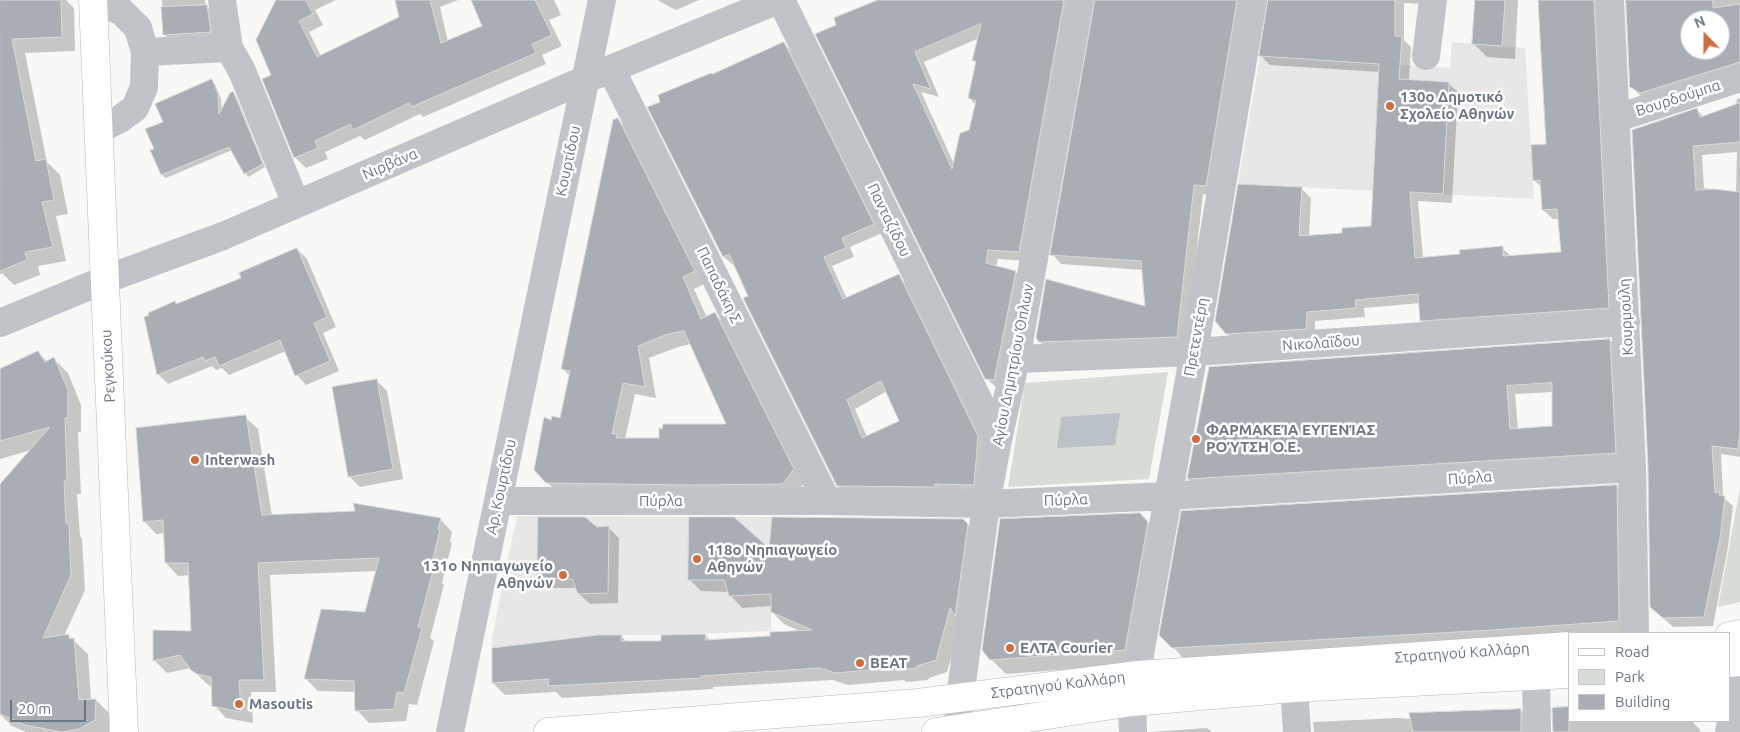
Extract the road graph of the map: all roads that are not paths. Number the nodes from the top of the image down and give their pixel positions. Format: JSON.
{"nodes":[{"id":1,"x":93,"y":0,"type":"edge"},
{"id":2,"x":222,"y":0,"type":"edge"},
{"id":3,"x":602,"y":0,"type":"edge"},
{"id":4,"x":780,"y":0,"type":"edge"},
{"id":5,"x":1080,"y":0,"type":"edge"},
{"id":6,"x":1253,"y":0,"type":"edge"},
{"id":7,"x":1433,"y":0,"type":"edge"},
{"id":8,"x":1610,"y":0,"type":"edge"},
{"id":9,"x":229,"y":48,"type":"junction"},
{"id":10,"x":145,"y":52,"type":"junction"},
{"id":11,"x":1426,"y":56,"type":"dead end"},
{"id":12,"x":611,"y":69,"type":"junction"},
{"id":13,"x":1740,"y":78,"type":"edge"},
{"id":14,"x":584,"y":80,"type":"junction"},
{"id":15,"x":1616,"y":118,"type":"junction"},
{"id":16,"x":98,"y":130,"type":"junction"},
{"id":17,"x":296,"y":204,"type":"junction"},
{"id":18,"x":104,"y":280,"type":"junction"},
{"id":19,"x":535,"y":321,"type":"joint"},
{"id":20,"x":1626,"y":322,"type":"junction"},
{"id":21,"x":0,"y":323,"type":"edge"},
{"id":22,"x":1194,"y":352,"type":"junction"},
{"id":23,"x":1016,"y":359,"type":"junction"},
{"id":24,"x":998,"y":440,"type":"junction"},
{"id":25,"x":1632,"y":468,"type":"junction"},
{"id":26,"x":1168,"y":496,"type":"junction"},
{"id":27,"x":498,"y":501,"type":"junction"},
{"id":28,"x":826,"y":501,"type":"junction"},
{"id":29,"x":986,"y":504,"type":"junction"},
{"id":30,"x":1635,"y":632,"type":"edge"},
{"id":31,"x":1568,"y":646,"type":"edge"},
{"id":32,"x":1138,"y":674,"type":"junction"},
{"id":33,"x":1568,"y":674,"type":"edge"},
{"id":34,"x":1536,"y":675,"type":"junction"},
{"id":35,"x":1740,"y":677,"type":"edge"},
{"id":36,"x":1294,"y":688,"type":"junction"},
{"id":37,"x":960,"y":698,"type":"junction"},
{"id":38,"x":1132,"y":702,"type":"junction"},
{"id":39,"x":950,"y":731,"type":"edge"},
{"id":40,"x":124,"y":732,"type":"edge"},
{"id":41,"x":450,"y":732,"type":"edge"},
{"id":42,"x":548,"y":732,"type":"edge"},
{"id":43,"x":1133,"y":732,"type":"edge"},
{"id":44,"x":1297,"y":732,"type":"edge"},
{"id":45,"x":1538,"y":732,"type":"edge"},
{"id":46,"x":1729,"y":732,"type":"edge"}],
"edges":[{"from":1,"to":10,"type":"street"},
{"from":1,"to":16,"type":"main road","name":"Ρεγκούκου"},
{"from":2,"to":9,"type":"street"},
{"from":3,"to":14,"type":"street","name":"Κουρτίδου"},
{"from":4,"to":12,"type":"street","name":"Νιρβάνα"},
{"from":4,"to":24,"type":"street","name":"Πανταζίδου"},
{"from":5,"to":23,"type":"street","name":"Αγίου Δημητρίου Όπλων"},
{"from":6,"to":22,"type":"street","name":"Πρετεντέρη"},
{"from":7,"to":11,"type":"street"},
{"from":8,"to":15,"type":"street","name":"Κουρμούλη"},
{"from":9,"to":10,"type":"street"},
{"from":9,"to":17,"type":"street"},
{"from":10,"to":16,"type":"street"},
{"from":12,"to":14,"type":"street","name":"Νιρβάνα"},
{"from":12,"to":28,"type":"street","name":"Παπαδάκη Σ"},
{"from":13,"to":15,"type":"street","name":"Βουρδούμπα"},
{"from":14,"to":17,"type":"street","name":"Νιρβάνα"},
{"from":14,"to":19,"type":"street","name":"Κουρτίδου"},
{"from":15,"to":20,"type":"street","name":"Κουρμούλη"},
{"from":16,"to":18,"type":"main road","name":"Ρεγκούκου"},
{"from":17,"to":18,"type":"street","name":"Νιρβάνα"},
{"from":18,"to":21,"type":"street","name":"Νιρβάνα"},
{"from":18,"to":40,"type":"main road","name":"Ρεγκούκου"},
{"from":19,"to":27,"type":"street","name":"Αρ. Κουρτίδου"},
{"from":20,"to":22,"type":"street","name":"Νικολαΐδου"},
{"from":20,"to":25,"type":"street","name":"Κουρμούλη"},
{"from":22,"to":23,"type":"street","name":"Νικολαΐδου"},
{"from":22,"to":26,"type":"street","name":"Πρετεντέρη"},
{"from":23,"to":24,"type":"street","name":"Αγίου Δημητρίου Όπλων"},
{"from":24,"to":29,"type":"street","name":"Αγίου Δημητρίου Όπλων"},
{"from":25,"to":26,"type":"street","name":"Πύρλα"},
{"from":25,"to":30,"type":"street","name":"Κουρμούλη"},
{"from":26,"to":29,"type":"street","name":"Πύρλα"},
{"from":26,"to":32,"type":"street","name":"Πρετεντέρη"},
{"from":27,"to":28,"type":"street","name":"Πύρλα"},
{"from":27,"to":41,"type":"street","name":"Αρ. Κουρτίδου"},
{"from":28,"to":29,"type":"street","name":"Πύρλα"},
{"from":29,"to":37,"type":"street","name":"Αγίου Δημητρίου Όπλων"},
{"from":31,"to":32,"type":"main road","name":"Στρατηγού Καλλάρη"},
{"from":32,"to":37,"type":"main road","name":"Στρατηγού Καλλάρη"},
{"from":33,"to":34,"type":"main road","name":"Στρατηγού Καλλάρη"},
{"from":34,"to":36,"type":"main road","name":"Στρατηγού Καλλάρη"},
{"from":34,"to":45,"type":"street"},
{"from":35,"to":46,"type":"street"},
{"from":36,"to":38,"type":"main road","name":"Στρατηγού Καλλάρη"},
{"from":36,"to":44,"type":"street"},
{"from":37,"to":39,"type":"street","name":"Αγίου Δημητρίου Όπλων"},
{"from":37,"to":42,"type":"main road","name":"Στρατηγού Καλλάρη"},
{"from":38,"to":39,"type":"main road","name":"Στρατηγού Καλλάρη"},
{"from":38,"to":43,"type":"street"}]}
